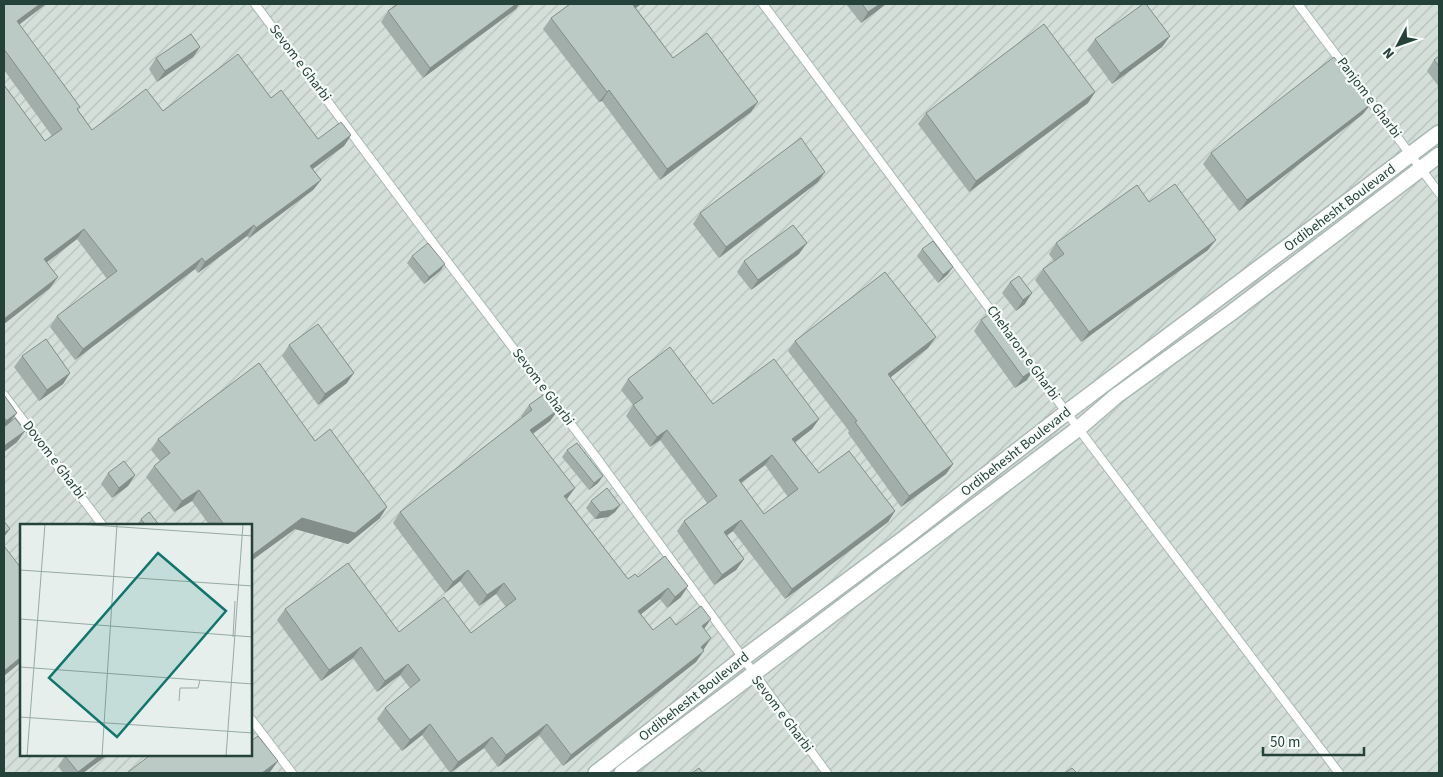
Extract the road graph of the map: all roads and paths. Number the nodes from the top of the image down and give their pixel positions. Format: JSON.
{"nodes":[{"id":1,"x":256,"y":4,"type":"edge"},
{"id":2,"x":763,"y":4,"type":"edge"},
{"id":3,"x":1298,"y":4,"type":"edge"},
{"id":4,"x":1439,"y":133,"type":"edge"},
{"id":5,"x":1410,"y":155,"type":"junction"},
{"id":6,"x":1439,"y":155,"type":"edge"},
{"id":7,"x":1421,"y":169,"type":"junction"},
{"id":8,"x":1439,"y":193,"type":"edge"},
{"id":9,"x":4,"y":395,"type":"edge"},
{"id":10,"x":1067,"y":412,"type":"junction"},
{"id":11,"x":1079,"y":428,"type":"junction"},
{"id":12,"x":102,"y":524,"type":"edge"},
{"id":13,"x":742,"y":659,"type":"junction"},
{"id":14,"x":753,"y":673,"type":"junction"},
{"id":15,"x":252,"y":720,"type":"edge"},
{"id":16,"x":292,"y":773,"type":"edge"},
{"id":17,"x":596,"y":773,"type":"edge"},
{"id":18,"x":622,"y":773,"type":"edge"},
{"id":19,"x":826,"y":773,"type":"edge"},
{"id":20,"x":1339,"y":773,"type":"edge"}],
"edges":[{"from":1,"to":13,"type":"lane","name":"Sevom e Gharbi"},
{"from":2,"to":10,"type":"lane","name":"Cheharom e Gharbi"},
{"from":3,"to":5,"type":"lane","name":"Panjom e Gharbi"},
{"from":4,"to":5,"type":"street","name":"Ordibehesht Boulevard"},
{"from":5,"to":7,"type":"lane","name":"Panjom e Gharbi"},
{"from":5,"to":10,"type":"street","name":"Ordibehesht Boulevard"},
{"from":6,"to":7,"type":"street","name":"Ordibehesht Boulevard"},
{"from":7,"to":8,"type":"lane","name":"Panjom e Gharbi"},
{"from":7,"to":11,"type":"street","name":"Ordibehesht Boulevard"},
{"from":9,"to":12,"type":"lane","name":"Dovom e Gharbi"},
{"from":10,"to":11,"type":"lane","name":"Cheharom e Gharbi"},
{"from":10,"to":13,"type":"street","name":"Ordibehesht Boulevard"},
{"from":11,"to":14,"type":"street","name":"Ordibehesht Boulevard"},
{"from":11,"to":20,"type":"lane","name":"Cheharom e Gharbi"},
{"from":13,"to":14,"type":"lane","name":"Sevom e Gharbi"},
{"from":13,"to":17,"type":"street","name":"Ordibehesht Boulevard"},
{"from":14,"to":18,"type":"street","name":"Ordibehesht Boulevard"},
{"from":14,"to":19,"type":"lane","name":"Sevom e Gharbi"},
{"from":15,"to":16,"type":"lane"}]}
